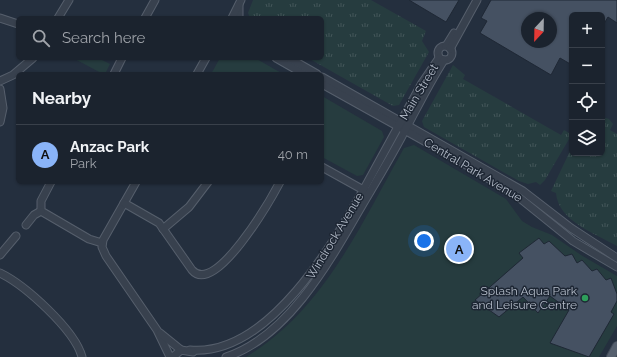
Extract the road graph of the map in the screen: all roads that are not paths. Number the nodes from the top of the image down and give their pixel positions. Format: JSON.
{"nodes":[{"id":1,"x":68,"y":0,"type":"edge"},
{"id":2,"x":155,"y":0,"type":"edge"},
{"id":3,"x":472,"y":0,"type":"edge"},
{"id":4,"x":478,"y":0,"type":"edge"},
{"id":5,"x":240,"y":3,"type":"edge"},
{"id":6,"x":59,"y":16,"type":"edge"},
{"id":7,"x":146,"y":16,"type":"edge"},
{"id":8,"x":233,"y":16,"type":"edge"},
{"id":9,"x":239,"y":16,"type":"edge"},
{"id":10,"x":0,"y":18,"type":"edge"},
{"id":11,"x":16,"y":23,"type":"edge"},
{"id":12,"x":448,"y":47,"type":"junction"},
{"id":13,"x":442,"y":59,"type":"junction"},
{"id":14,"x":30,"y":60,"type":"edge"},
{"id":15,"x":121,"y":60,"type":"edge"},
{"id":16,"x":205,"y":60,"type":"edge"},
{"id":17,"x":280,"y":60,"type":"edge"},
{"id":18,"x":292,"y":60,"type":"edge"},
{"id":19,"x":115,"y":72,"type":"edge"},
{"id":20,"x":198,"y":72,"type":"edge"},
{"id":21,"x":300,"y":72,"type":"edge"},
{"id":22,"x":314,"y":72,"type":"edge"},
{"id":23,"x":324,"y":78,"type":"edge"},
{"id":24,"x":0,"y":81,"type":"edge"},
{"id":25,"x":324,"y":85,"type":"edge"},
{"id":26,"x":0,"y":89,"type":"edge"},
{"id":27,"x":0,"y":122,"type":"edge"},
{"id":28,"x":403,"y":126,"type":"junction"},
{"id":29,"x":324,"y":168,"type":"edge"},
{"id":30,"x":50,"y":184,"type":"edge"},
{"id":31,"x":135,"y":184,"type":"edge"},
{"id":32,"x":206,"y":184,"type":"edge"},
{"id":33,"x":279,"y":184,"type":"edge"},
{"id":34,"x":366,"y":192,"type":"junction"},
{"id":35,"x":124,"y":203,"type":"junction"},
{"id":36,"x":41,"y":211,"type":"junction"},
{"id":37,"x":26,"y":225,"type":"dead end"},
{"id":38,"x":163,"y":229,"type":"junction"},
{"id":39,"x":16,"y":236,"type":"dead end"},
{"id":40,"x":590,"y":240,"type":"junction"},
{"id":41,"x":102,"y":243,"type":"junction"},
{"id":42,"x":617,"y":253,"type":"edge"},
{"id":43,"x":0,"y":255,"type":"edge"},
{"id":44,"x":617,"y":258,"type":"edge"},
{"id":45,"x":617,"y":267,"type":"edge"},
{"id":46,"x":0,"y":273,"type":"edge"},
{"id":47,"x":157,"y":330,"type":"junction"},
{"id":48,"x":616,"y":346,"type":"edge"},
{"id":49,"x":181,"y":350,"type":"junction"},
{"id":50,"x":190,"y":350,"type":"junction"},
{"id":51,"x":82,"y":357,"type":"edge"},
{"id":52,"x":171,"y":357,"type":"edge"},
{"id":53,"x":198,"y":357,"type":"edge"},
{"id":54,"x":227,"y":357,"type":"edge"},
{"id":55,"x":611,"y":357,"type":"edge"}],
"edges":[{"from":1,"to":6,"type":"street"},
{"from":2,"to":7,"type":"street"},
{"from":3,"to":12,"type":"street"},
{"from":4,"to":12,"type":"street"},
{"from":5,"to":8,"type":"street"},
{"from":5,"to":9,"type":"street"},
{"from":10,"to":11,"type":"street"},
{"from":12,"to":13,"type":"street"},
{"from":12,"to":13,"type":"street"},
{"from":13,"to":28,"type":"street","name":"Main Street"},
{"from":14,"to":24,"type":"street"},
{"from":15,"to":19,"type":"street"},
{"from":16,"to":20,"type":"street"},
{"from":17,"to":21,"type":"street"},
{"from":18,"to":22,"type":"street"},
{"from":23,"to":28,"type":"street","name":"Central Park Avenue"},
{"from":25,"to":28,"type":"street","name":"Central Park Avenue"},
{"from":26,"to":27,"type":"street"},
{"from":28,"to":34,"type":"street","name":"Windrock Avenue"},
{"from":28,"to":40,"type":"street","name":"Central Park Avenue"},
{"from":28,"to":45,"type":"street","name":"Central Park Avenue"},
{"from":29,"to":34,"type":"street"},
{"from":30,"to":36,"type":"street"},
{"from":31,"to":35,"type":"street"},
{"from":32,"to":38,"type":"street"},
{"from":33,"to":38,"type":"street"},
{"from":34,"to":50,"type":"street","name":"Windrock Avenue"},
{"from":34,"to":54,"type":"street","name":"Windrock Avenue"},
{"from":35,"to":38,"type":"street"},
{"from":35,"to":41,"type":"street"},
{"from":36,"to":37,"type":"street"},
{"from":36,"to":41,"type":"street"},
{"from":39,"to":43,"type":"street"},
{"from":40,"to":42,"type":"street"},
{"from":40,"to":44,"type":"street","name":"Central Park Avenue"},
{"from":41,"to":47,"type":"street"},
{"from":46,"to":51,"type":"street"},
{"from":47,"to":49,"type":"street"},
{"from":47,"to":52,"type":"street"},
{"from":48,"to":55,"type":"main road"},
{"from":49,"to":50,"type":"street","name":"Windrock Avenue"},
{"from":49,"to":52,"type":"street"},
{"from":50,"to":53,"type":"street"}]}
